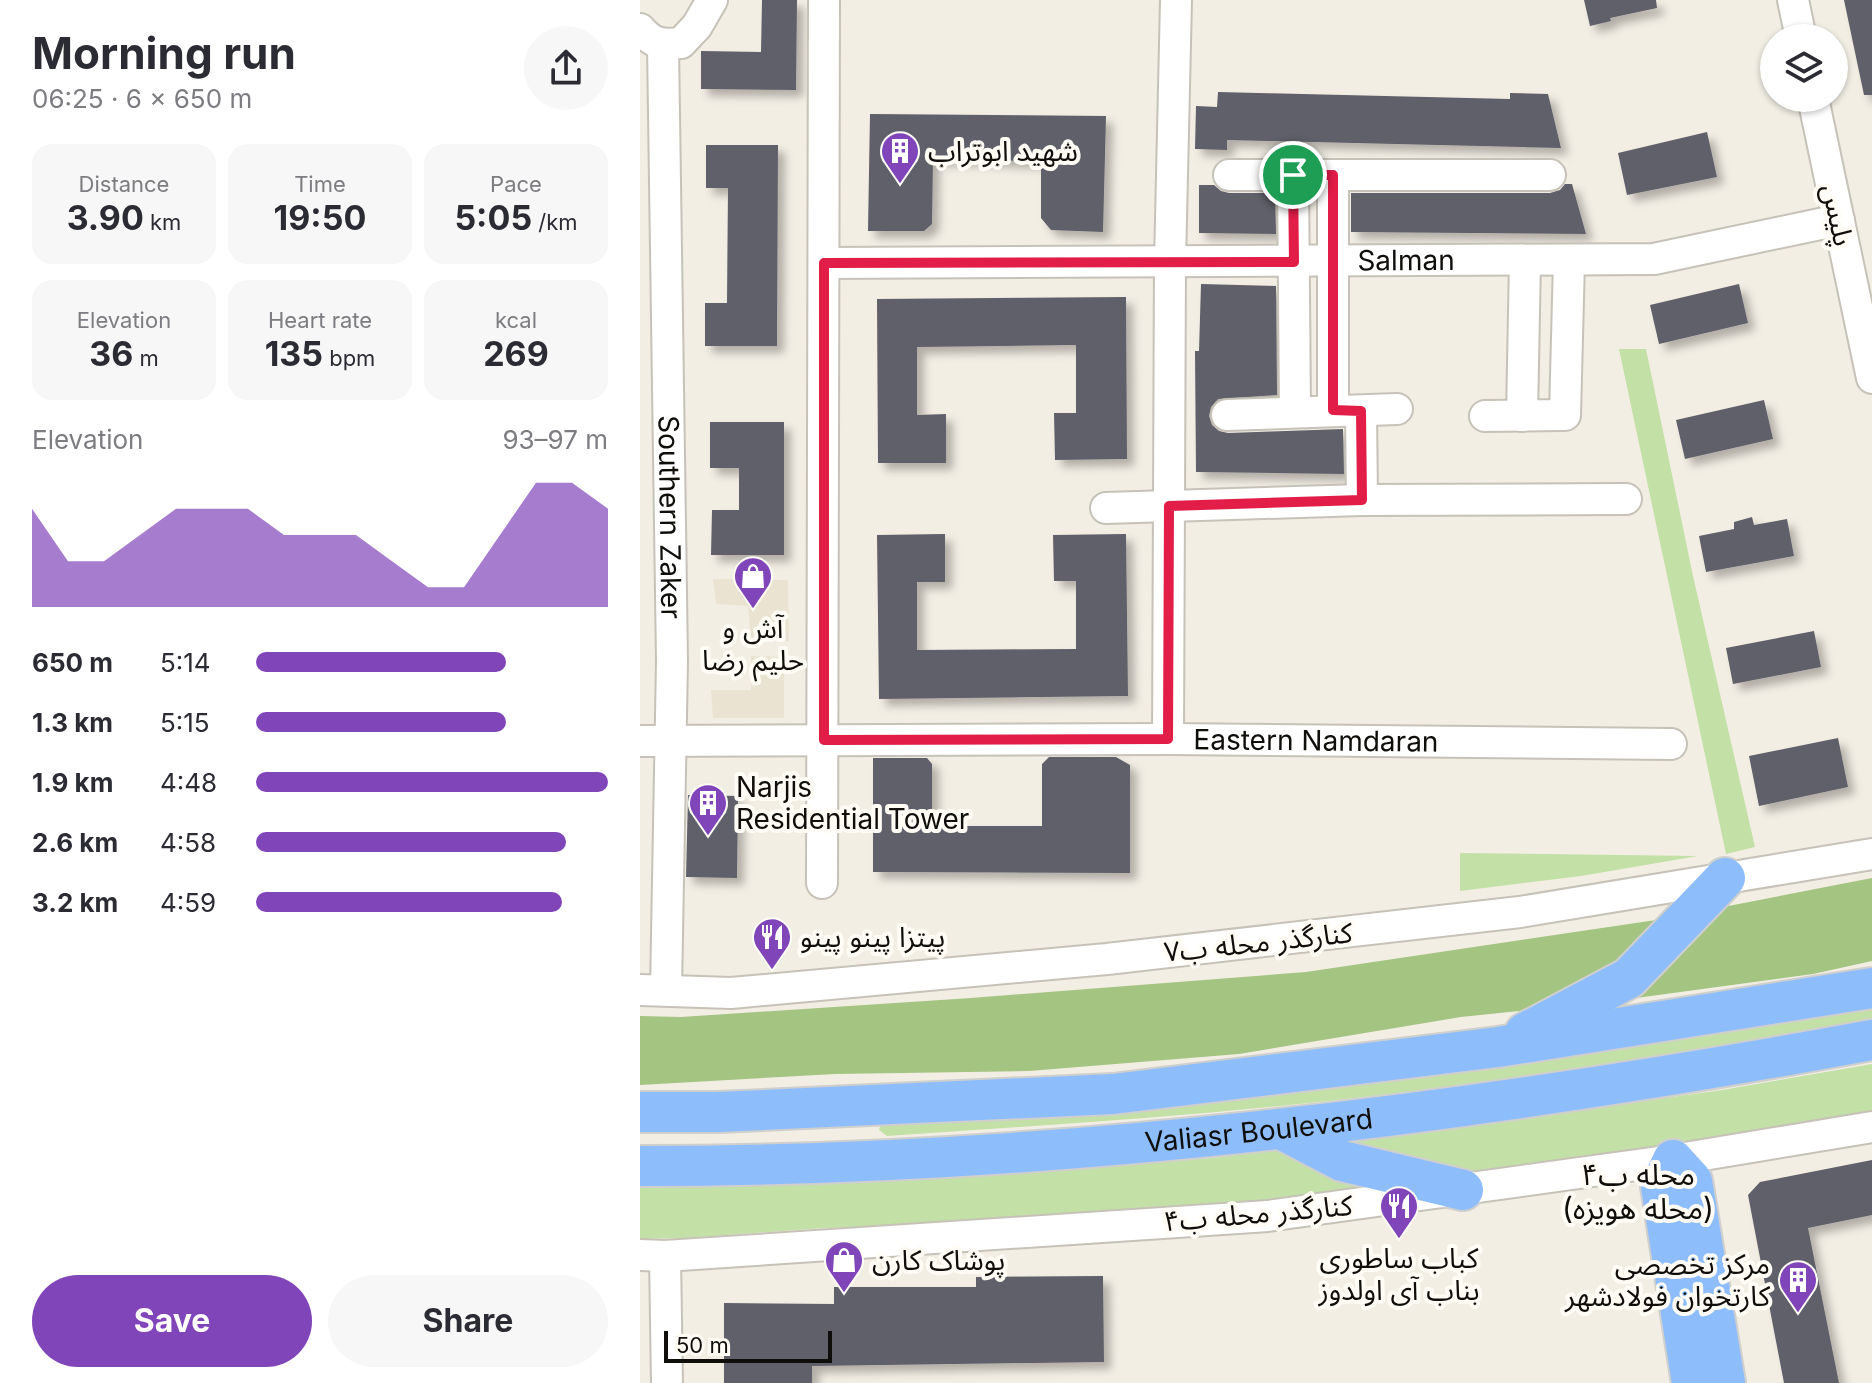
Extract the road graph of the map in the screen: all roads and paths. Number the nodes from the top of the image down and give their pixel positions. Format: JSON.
{"nodes":[{"id":1,"x":712,"y":0,"type":"edge"},
{"id":2,"x":824,"y":0,"type":"edge"},
{"id":3,"x":1176,"y":0,"type":"edge"},
{"id":4,"x":1793,"y":0,"type":"edge"},
{"id":5,"x":1798,"y":24,"type":"edge"},
{"id":6,"x":652,"y":37,"type":"edge"},
{"id":7,"x":1816,"y":112,"type":"edge"},
{"id":8,"x":1229,"y":175,"type":"dead end"},
{"id":9,"x":1293,"y":175,"type":"junction"},
{"id":10,"x":1333,"y":175,"type":"junction"},
{"id":11,"x":1550,"y":175,"type":"dead end"},
{"id":12,"x":1839,"y":220,"type":"junction"},
{"id":13,"x":1525,"y":260,"type":"junction"},
{"id":14,"x":1569,"y":260,"type":"junction"},
{"id":15,"x":1332,"y":261,"type":"junction"},
{"id":16,"x":1294,"y":262,"type":"junction"},
{"id":17,"x":824,"y":263,"type":"junction"},
{"id":18,"x":1170,"y":263,"type":"junction"},
{"id":19,"x":1872,"y":378,"type":"edge"},
{"id":20,"x":1397,"y":409,"type":"dead end"},
{"id":21,"x":1347,"y":411,"type":"junction"},
{"id":22,"x":1295,"y":412,"type":"junction"},
{"id":23,"x":1227,"y":415,"type":"dead end"},
{"id":24,"x":1485,"y":416,"type":"dead end"},
{"id":25,"x":1522,"y":416,"type":"junction"},
{"id":26,"x":1626,"y":499,"type":"dead end"},
{"id":27,"x":1362,"y":500,"type":"junction"},
{"id":28,"x":1169,"y":506,"type":"junction"},
{"id":29,"x":1106,"y":508,"type":"dead end"},
{"id":30,"x":1168,"y":739,"type":"junction"},
{"id":31,"x":824,"y":740,"type":"junction"},
{"id":32,"x":640,"y":741,"type":"edge"},
{"id":33,"x":671,"y":742,"type":"junction"},
{"id":34,"x":1671,"y":744,"type":"dead end"},
{"id":35,"x":1872,"y":854,"type":"edge"},
{"id":36,"x":1725,"y":878,"type":"junction"},
{"id":37,"x":822,"y":883,"type":"dead end"},
{"id":38,"x":1872,"y":988,"type":"edge"},
{"id":39,"x":653,"y":990,"type":"edge"},
{"id":40,"x":1872,"y":1040,"type":"edge"},
{"id":41,"x":1498,"y":1047,"type":"junction"},
{"id":42,"x":855,"y":1105,"type":"junction"},
{"id":43,"x":640,"y":1112,"type":"edge"},
{"id":44,"x":1872,"y":1127,"type":"edge"},
{"id":45,"x":1281,"y":1129,"type":"junction"},
{"id":46,"x":1673,"y":1160,"type":"junction"},
{"id":47,"x":859,"y":1161,"type":"junction"},
{"id":48,"x":640,"y":1166,"type":"edge"},
{"id":49,"x":1463,"y":1190,"type":"junction"},
{"id":50,"x":652,"y":1255,"type":"edge"},
{"id":51,"x":667,"y":1383,"type":"edge"},
{"id":52,"x":1692,"y":1383,"type":"edge"},
{"id":53,"x":1725,"y":1383,"type":"edge"}],
"edges":[{"from":1,"to":6,"type":"street"},
{"from":2,"to":17,"type":"street"},
{"from":3,"to":18,"type":"street"},
{"from":4,"to":5,"type":"street"},
{"from":6,"to":33,"type":"street","name":"Southern Zaker"},
{"from":7,"to":12,"type":"street","name":"پلیس"},
{"from":8,"to":9,"type":"street"},
{"from":9,"to":10,"type":"street"},
{"from":9,"to":16,"type":"street"},
{"from":10,"to":11,"type":"street"},
{"from":10,"to":15,"type":"street"},
{"from":12,"to":14,"type":"street","name":"Salman"},
{"from":12,"to":19,"type":"street","name":"پلیس"},
{"from":13,"to":14,"type":"street","name":"Salman"},
{"from":13,"to":15,"type":"street","name":"Salman"},
{"from":13,"to":25,"type":"street"},
{"from":14,"to":25,"type":"street"},
{"from":15,"to":16,"type":"street","name":"Salman"},
{"from":15,"to":21,"type":"street"},
{"from":16,"to":18,"type":"street","name":"Salman"},
{"from":16,"to":22,"type":"street"},
{"from":17,"to":18,"type":"street","name":"Salman"},
{"from":17,"to":31,"type":"street"},
{"from":18,"to":28,"type":"street"},
{"from":20,"to":21,"type":"street"},
{"from":21,"to":22,"type":"street"},
{"from":21,"to":27,"type":"street"},
{"from":22,"to":23,"type":"street"},
{"from":24,"to":25,"type":"street"},
{"from":26,"to":27,"type":"street"},
{"from":27,"to":28,"type":"street"},
{"from":28,"to":29,"type":"street"},
{"from":28,"to":30,"type":"street"},
{"from":30,"to":31,"type":"street","name":"Eastern Namdaran"},
{"from":30,"to":34,"type":"street","name":"Eastern Namdaran"},
{"from":31,"to":33,"type":"street","name":"Eastern Namdaran"},
{"from":31,"to":37,"type":"street"},
{"from":32,"to":33,"type":"street","name":"Eastern Namdaran"},
{"from":33,"to":39,"type":"street","name":"Southern Zaker"},
{"from":35,"to":36,"type":"street","name":"کنارگذر محله ب۷"},
{"from":36,"to":39,"type":"street","name":"کنارگذر محله ب۷"},
{"from":36,"to":41,"type":"main road"},
{"from":38,"to":41,"type":"main road","name":"Valiasr Boulevard"},
{"from":40,"to":45,"type":"main road","name":"Valiasr Boulevard"},
{"from":41,"to":42,"type":"main road","name":"Valiasr Boulevard"},
{"from":42,"to":43,"type":"main road","name":"Valiasr Boulevard"},
{"from":42,"to":47,"type":"main road"},
{"from":44,"to":46,"type":"street","name":"کنارگذر محله ب۴"},
{"from":45,"to":47,"type":"main road","name":"Valiasr Boulevard"},
{"from":45,"to":49,"type":"main road"},
{"from":46,"to":49,"type":"street","name":"کنارگذر محله ب۴"},
{"from":46,"to":52,"type":"main road"},
{"from":46,"to":53,"type":"main road"},
{"from":47,"to":48,"type":"main road","name":"Valiasr Boulevard"},
{"from":49,"to":50,"type":"street","name":"کنارگذر محله ب۴"},
{"from":50,"to":51,"type":"street"}]}
